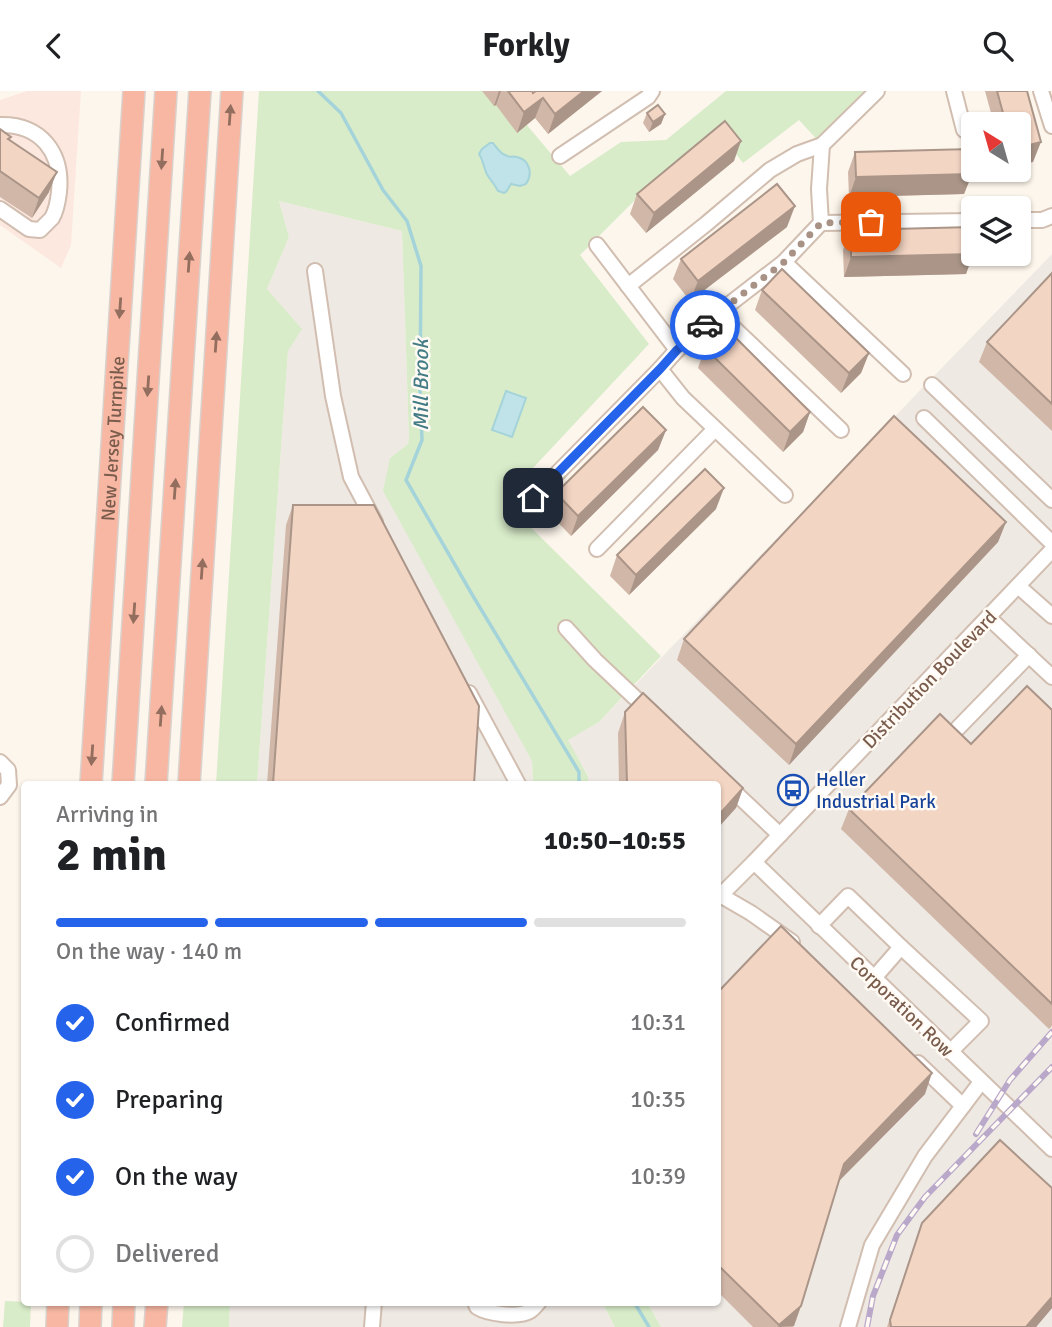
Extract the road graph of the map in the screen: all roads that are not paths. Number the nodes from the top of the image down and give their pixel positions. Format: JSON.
{"nodes":[{"id":1,"x":134,"y":91,"type":"edge"},
{"id":2,"x":166,"y":91,"type":"edge"},
{"id":3,"x":200,"y":91,"type":"edge"},
{"id":4,"x":232,"y":91,"type":"edge"},
{"id":5,"x":652,"y":91,"type":"edge"},
{"id":6,"x":877,"y":91,"type":"edge"},
{"id":7,"x":954,"y":91,"type":"edge"},
{"id":8,"x":1041,"y":91,"type":"edge"},
{"id":9,"x":961,"y":118,"type":"edge"},
{"id":10,"x":0,"y":125,"type":"edge"},
{"id":11,"x":1052,"y":125,"type":"edge"},
{"id":12,"x":822,"y":145,"type":"junction"},
{"id":13,"x":560,"y":156,"type":"dead end"},
{"id":14,"x":0,"y":209,"type":"edge"},
{"id":15,"x":1052,"y":216,"type":"edge"},
{"id":16,"x":1031,"y":220,"type":"edge"},
{"id":17,"x":961,"y":221,"type":"edge"},
{"id":18,"x":821,"y":223,"type":"junction"},
{"id":19,"x":597,"y":245,"type":"dead end"},
{"id":20,"x":784,"y":262,"type":"junction"},
{"id":21,"x":315,"y":271,"type":"dead end"},
{"id":22,"x":628,"y":286,"type":"junction"},
{"id":23,"x":718,"y":313,"type":"junction"},
{"id":24,"x":677,"y":350,"type":"junction"},
{"id":25,"x":660,"y":369,"type":"junction"},
{"id":26,"x":903,"y":374,"type":"dead end"},
{"id":27,"x":932,"y":385,"type":"dead end"},
{"id":28,"x":924,"y":418,"type":"dead end"},
{"id":29,"x":715,"y":429,"type":"junction"},
{"id":30,"x":841,"y":430,"type":"dead end"},
{"id":31,"x":785,"y":495,"type":"dead end"},
{"id":32,"x":533,"y":498,"type":"dead end"},
{"id":33,"x":1052,"y":500,"type":"edge"},
{"id":34,"x":384,"y":538,"type":"edge"},
{"id":35,"x":1052,"y":543,"type":"edge"},
{"id":36,"x":597,"y":549,"type":"dead end"},
{"id":37,"x":1052,"y":550,"type":"edge"},
{"id":38,"x":1018,"y":586,"type":"junction"},
{"id":39,"x":1052,"y":616,"type":"edge"},
{"id":40,"x":988,"y":617,"type":"junction"},
{"id":41,"x":566,"y":628,"type":"dead end"},
{"id":42,"x":1029,"y":655,"type":"junction"},
{"id":43,"x":1052,"y":677,"type":"edge"},
{"id":44,"x":464,"y":683,"type":"edge"},
{"id":45,"x":655,"y":717,"type":"edge"},
{"id":46,"x":958,"y":728,"type":"edge"},
{"id":47,"x":0,"y":762,"type":"edge"},
{"id":48,"x":715,"y":774,"type":"edge"},
{"id":49,"x":91,"y":781,"type":"edge"},
{"id":50,"x":123,"y":781,"type":"edge"},
{"id":51,"x":156,"y":781,"type":"edge"},
{"id":52,"x":189,"y":781,"type":"edge"},
{"id":53,"x":516,"y":781,"type":"edge"},
{"id":54,"x":0,"y":797,"type":"edge"},
{"id":55,"x":780,"y":835,"type":"junction"},
{"id":56,"x":754,"y":863,"type":"junction"},
{"id":57,"x":721,"y":895,"type":"edge"},
{"id":58,"x":721,"y":898,"type":"edge"},
{"id":59,"x":819,"y":926,"type":"junction"},
{"id":60,"x":901,"y":947,"type":"junction"},
{"id":61,"x":805,"y":955,"type":"edge"},
{"id":62,"x":874,"y":978,"type":"junction"},
{"id":63,"x":903,"y":1049,"type":"edge"},
{"id":64,"x":950,"y":1052,"type":"junction"},
{"id":65,"x":981,"y":1082,"type":"junction"},
{"id":66,"x":963,"y":1106,"type":"junction"},
{"id":67,"x":1052,"y":1149,"type":"edge"},
{"id":68,"x":58,"y":1306,"type":"edge"},
{"id":69,"x":91,"y":1306,"type":"edge"},
{"id":70,"x":124,"y":1306,"type":"edge"},
{"id":71,"x":157,"y":1306,"type":"edge"},
{"id":72,"x":374,"y":1306,"type":"edge"},
{"id":73,"x":477,"y":1306,"type":"edge"},
{"id":74,"x":535,"y":1306,"type":"edge"},
{"id":75,"x":57,"y":1327,"type":"edge"},
{"id":76,"x":90,"y":1327,"type":"edge"},
{"id":77,"x":123,"y":1327,"type":"edge"},
{"id":78,"x":155,"y":1327,"type":"edge"},
{"id":79,"x":372,"y":1327,"type":"edge"},
{"id":80,"x":848,"y":1327,"type":"edge"}],
"edges":[{"from":1,"to":49,"type":"highway","name":"New Jersey Turnpike","one_way":true},
{"from":2,"to":50,"type":"highway","name":"New Jersey Turnpike","one_way":true},
{"from":51,"to":3,"type":"highway","one_way":true},
{"from":52,"to":4,"type":"highway","one_way":true},
{"from":5,"to":13,"type":"street"},
{"from":6,"to":12,"type":"street"},
{"from":7,"to":9,"type":"street"},
{"from":8,"to":11,"type":"street"},
{"from":10,"to":14,"type":"street"},
{"from":12,"to":18,"type":"street"},
{"from":12,"to":22,"type":"street"},
{"from":15,"to":16,"type":"street"},
{"from":17,"to":18,"type":"street"},
{"from":18,"to":20,"type":"street"},
{"from":19,"to":22,"type":"street"},
{"from":20,"to":23,"type":"street"},
{"from":20,"to":26,"type":"street"},
{"from":21,"to":34,"type":"street"},
{"from":22,"to":24,"type":"street"},
{"from":23,"to":24,"type":"street"},
{"from":23,"to":30,"type":"street"},
{"from":24,"to":25,"type":"street"},
{"from":25,"to":29,"type":"street"},
{"from":25,"to":32,"type":"street"},
{"from":27,"to":33,"type":"street"},
{"from":28,"to":35,"type":"street"},
{"from":29,"to":31,"type":"street"},
{"from":29,"to":36,"type":"street"},
{"from":37,"to":38,"type":"street","name":"Distribution Boulevard"},
{"from":38,"to":39,"type":"street"},
{"from":38,"to":40,"type":"street","name":"Distribution Boulevard"},
{"from":40,"to":42,"type":"street"},
{"from":40,"to":55,"type":"street","name":"Distribution Boulevard"},
{"from":41,"to":45,"type":"street"},
{"from":42,"to":43,"type":"street"},
{"from":42,"to":46,"type":"street"},
{"from":44,"to":53,"type":"street"},
{"from":47,"to":54,"type":"street"},
{"from":48,"to":55,"type":"street"},
{"from":55,"to":56,"type":"street","name":"Distribution Boulevard"},
{"from":56,"to":57,"type":"street","name":"Distribution Boulevard"},
{"from":56,"to":59,"type":"street","name":"Corporation Row"},
{"from":58,"to":61,"type":"street"},
{"from":59,"to":60,"type":"street"},
{"from":59,"to":62,"type":"street","name":"Corporation Row"},
{"from":60,"to":62,"type":"street"},
{"from":60,"to":64,"type":"street"},
{"from":62,"to":64,"type":"street","name":"Corporation Row"},
{"from":63,"to":66,"type":"street"},
{"from":64,"to":65,"type":"street","name":"Corporation Row"},
{"from":65,"to":66,"type":"street"},
{"from":65,"to":67,"type":"street","name":"Corporation Row"},
{"from":66,"to":80,"type":"street"},
{"from":68,"to":75,"type":"highway"},
{"from":69,"to":76,"type":"highway"},
{"from":70,"to":77,"type":"highway"},
{"from":71,"to":78,"type":"highway"},
{"from":72,"to":79,"type":"street"},
{"from":73,"to":74,"type":"street"}]}
